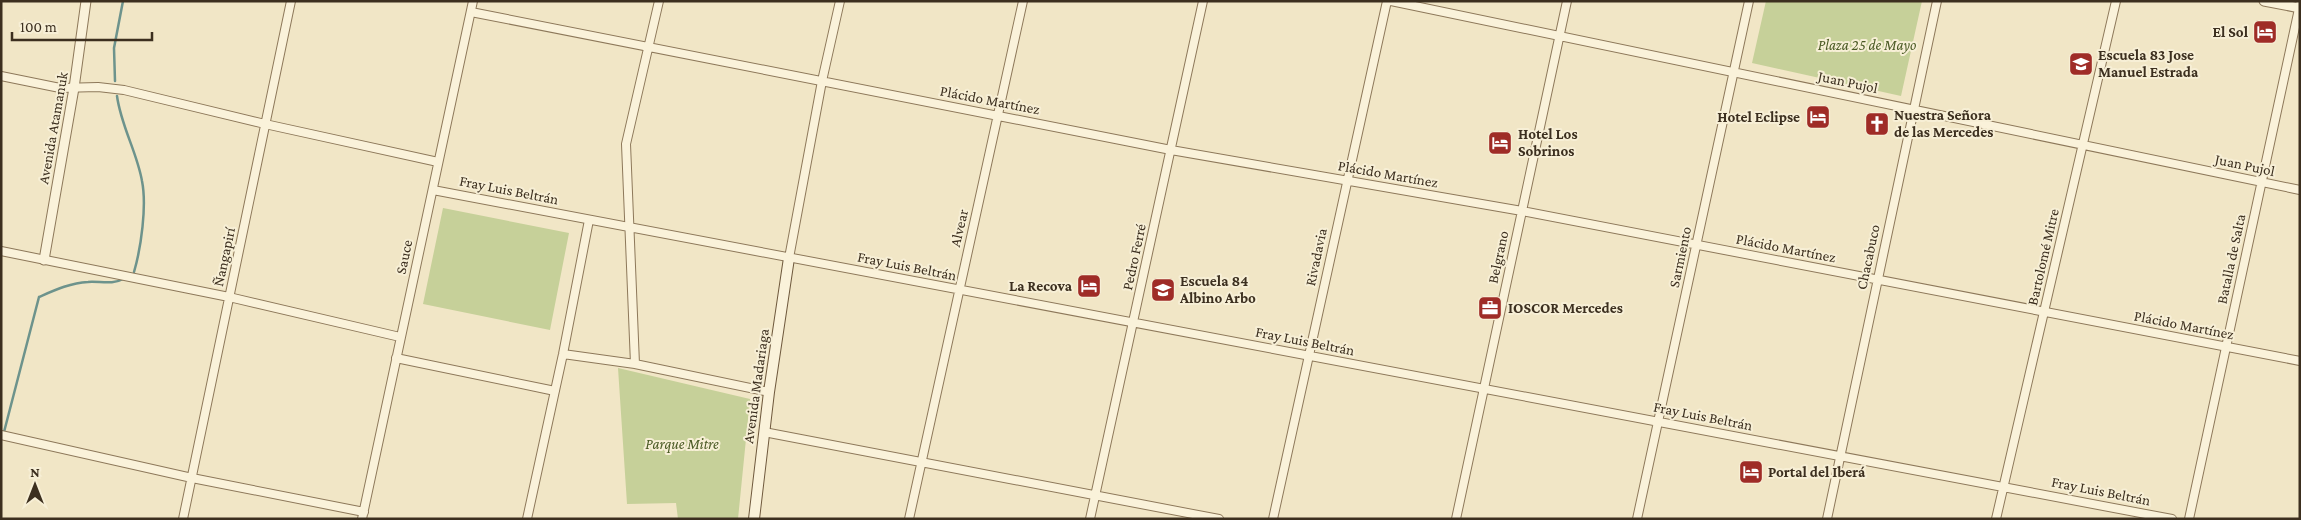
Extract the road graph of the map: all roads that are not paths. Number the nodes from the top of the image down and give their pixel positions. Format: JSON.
{"nodes":[{"id":1,"x":86,"y":1,"type":"edge"},
{"id":2,"x":291,"y":1,"type":"edge"},
{"id":3,"x":473,"y":1,"type":"edge"},
{"id":4,"x":659,"y":1,"type":"edge"},
{"id":5,"x":840,"y":1,"type":"edge"},
{"id":6,"x":1023,"y":1,"type":"edge"},
{"id":7,"x":1203,"y":1,"type":"edge"},
{"id":8,"x":1387,"y":1,"type":"edge"},
{"id":9,"x":1391,"y":1,"type":"edge"},
{"id":10,"x":1566,"y":1,"type":"edge"},
{"id":11,"x":1750,"y":1,"type":"edge"},
{"id":12,"x":1937,"y":1,"type":"edge"},
{"id":13,"x":2116,"y":1,"type":"edge"},
{"id":14,"x":2264,"y":1,"type":"edge"},
{"id":15,"x":2299,"y":7,"type":"edge"},
{"id":16,"x":471,"y":12,"type":"junction"},
{"id":17,"x":1559,"y":36,"type":"junction"},
{"id":18,"x":648,"y":46,"type":"junction"},
{"id":19,"x":1734,"y":73,"type":"junction"},
{"id":20,"x":1,"y":76,"type":"edge"},
{"id":21,"x":822,"y":81,"type":"junction"},
{"id":22,"x":74,"y":88,"type":"junction"},
{"id":23,"x":1914,"y":110,"type":"junction"},
{"id":24,"x":998,"y":116,"type":"junction"},
{"id":25,"x":265,"y":124,"type":"junction"},
{"id":26,"x":2083,"y":145,"type":"junction"},
{"id":27,"x":1171,"y":150,"type":"junction"},
{"id":28,"x":438,"y":162,"type":"junction"},
{"id":29,"x":1347,"y":181,"type":"junction"},
{"id":30,"x":2262,"y":182,"type":"junction"},
{"id":31,"x":433,"y":190,"type":"junction"},
{"id":32,"x":2300,"y":190,"type":"edge"},
{"id":33,"x":1522,"y":211,"type":"junction"},
{"id":34,"x":589,"y":220,"type":"junction"},
{"id":35,"x":630,"y":228,"type":"junction"},
{"id":36,"x":1696,"y":245,"type":"junction"},
{"id":37,"x":1,"y":251,"type":"edge"},
{"id":38,"x":789,"y":258,"type":"junction"},
{"id":39,"x":44,"y":260,"type":"junction"},
{"id":40,"x":1878,"y":280,"type":"junction"},
{"id":41,"x":960,"y":290,"type":"junction"},
{"id":42,"x":229,"y":297,"type":"junction"},
{"id":43,"x":2044,"y":312,"type":"junction"},
{"id":44,"x":1133,"y":323,"type":"junction"},
{"id":45,"x":400,"y":337,"type":"junction"},
{"id":46,"x":2226,"y":347,"type":"junction"},
{"id":47,"x":563,"y":354,"type":"junction"},
{"id":48,"x":1309,"y":356,"type":"junction"},
{"id":49,"x":396,"y":358,"type":"junction"},
{"id":50,"x":2300,"y":361,"type":"edge"},
{"id":51,"x":635,"y":364,"type":"junction"},
{"id":52,"x":1484,"y":389,"type":"junction"},
{"id":53,"x":556,"y":391,"type":"junction"},
{"id":54,"x":769,"y":392,"type":"junction"},
{"id":55,"x":1658,"y":422,"type":"junction"},
{"id":56,"x":764,"y":432,"type":"junction"},
{"id":57,"x":1,"y":435,"type":"edge"},
{"id":58,"x":1840,"y":456,"type":"junction"},
{"id":59,"x":922,"y":463,"type":"junction"},
{"id":60,"x":192,"y":478,"type":"junction"},
{"id":61,"x":2004,"y":487,"type":"junction"},
{"id":62,"x":1096,"y":495,"type":"junction"},
{"id":63,"x":363,"y":515,"type":"edge"},
{"id":64,"x":183,"y":519,"type":"edge"},
{"id":65,"x":527,"y":519,"type":"edge"},
{"id":66,"x":754,"y":519,"type":"edge"},
{"id":67,"x":910,"y":519,"type":"edge"},
{"id":68,"x":1090,"y":519,"type":"edge"},
{"id":69,"x":1219,"y":519,"type":"edge"},
{"id":70,"x":1273,"y":519,"type":"edge"},
{"id":71,"x":1456,"y":519,"type":"edge"},
{"id":72,"x":1637,"y":519,"type":"edge"},
{"id":73,"x":1827,"y":519,"type":"edge"},
{"id":74,"x":1996,"y":519,"type":"edge"},
{"id":75,"x":2172,"y":519,"type":"edge"},
{"id":76,"x":2190,"y":519,"type":"edge"}],
"edges":[{"from":1,"to":22,"type":"street","name":"Avenida Atamanuk"},
{"from":2,"to":25,"type":"street","name":"Ñangapirí"},
{"from":3,"to":16,"type":"street","name":"Sauce"},
{"from":4,"to":18,"type":"street"},
{"from":5,"to":21,"type":"street"},
{"from":6,"to":24,"type":"street","name":"Alvear"},
{"from":7,"to":27,"type":"street","name":"Pedro Ferré"},
{"from":8,"to":29,"type":"street","name":"Rivadavia"},
{"from":9,"to":17,"type":"street","name":"Juan Pujol"},
{"from":10,"to":17,"type":"street","name":"Belgrano"},
{"from":11,"to":19,"type":"street","name":"Sarmiento"},
{"from":12,"to":23,"type":"street","name":"Chacabuco"},
{"from":13,"to":26,"type":"street","name":"Bartolomé Mitre"},
{"from":14,"to":15,"type":"street"},
{"from":15,"to":30,"type":"street","name":"Batalla de Salta"},
{"from":16,"to":18,"type":"street","name":"Plácido Martínez"},
{"from":16,"to":28,"type":"street","name":"Sauce"},
{"from":17,"to":19,"type":"street","name":"Juan Pujol"},
{"from":17,"to":33,"type":"street","name":"Belgrano"},
{"from":18,"to":21,"type":"street","name":"Plácido Martínez"},
{"from":18,"to":35,"type":"street"},
{"from":19,"to":23,"type":"street","name":"Juan Pujol"},
{"from":19,"to":36,"type":"street","name":"Sarmiento"},
{"from":20,"to":22,"type":"street"},
{"from":21,"to":24,"type":"street","name":"Plácido Martínez"},
{"from":21,"to":38,"type":"street"},
{"from":22,"to":25,"type":"street"},
{"from":22,"to":39,"type":"street","name":"Avenida Atamanuk"},
{"from":23,"to":26,"type":"street","name":"Juan Pujol"},
{"from":23,"to":40,"type":"street","name":"Chacabuco"},
{"from":24,"to":27,"type":"street","name":"Plácido Martínez"},
{"from":24,"to":41,"type":"street","name":"Alvear"},
{"from":25,"to":28,"type":"street"},
{"from":25,"to":42,"type":"street","name":"Ñangapirí"},
{"from":26,"to":30,"type":"street","name":"Juan Pujol"},
{"from":26,"to":43,"type":"street","name":"Bartolomé Mitre"},
{"from":27,"to":29,"type":"street","name":"Plácido Martínez"},
{"from":27,"to":44,"type":"street","name":"Pedro Ferré"},
{"from":28,"to":31,"type":"street","name":"Sauce"},
{"from":29,"to":33,"type":"street","name":"Plácido Martínez"},
{"from":29,"to":48,"type":"street","name":"Rivadavia"},
{"from":30,"to":32,"type":"street","name":"Juan Pujol"},
{"from":30,"to":46,"type":"street","name":"Batalla de Salta"},
{"from":31,"to":34,"type":"street","name":"Fray Luis Beltrán"},
{"from":31,"to":45,"type":"street","name":"Sauce"},
{"from":33,"to":36,"type":"street","name":"Plácido Martínez"},
{"from":33,"to":52,"type":"street","name":"Belgrano"},
{"from":34,"to":35,"type":"street","name":"Fray Luis Beltrán"},
{"from":34,"to":47,"type":"street"},
{"from":35,"to":38,"type":"street","name":"Fray Luis Beltrán"},
{"from":35,"to":51,"type":"street"},
{"from":36,"to":40,"type":"street","name":"Plácido Martínez"},
{"from":36,"to":55,"type":"street","name":"Sarmiento"},
{"from":37,"to":39,"type":"street"},
{"from":38,"to":41,"type":"street","name":"Fray Luis Beltrán"},
{"from":38,"to":54,"type":"main road","name":"Avenida Madariaga"},
{"from":39,"to":42,"type":"street"},
{"from":40,"to":43,"type":"street","name":"Plácido Martínez"},
{"from":40,"to":58,"type":"street","name":"Chacabuco"},
{"from":41,"to":44,"type":"street","name":"Fray Luis Beltrán"},
{"from":41,"to":59,"type":"street","name":"Alvear"},
{"from":42,"to":45,"type":"street"},
{"from":42,"to":60,"type":"street","name":"Ñangapirí"},
{"from":43,"to":46,"type":"street","name":"Plácido Martínez"},
{"from":43,"to":61,"type":"street","name":"Bartolomé Mitre"},
{"from":44,"to":48,"type":"street","name":"Fray Luis Beltrán"},
{"from":44,"to":62,"type":"street","name":"Pedro Ferré"},
{"from":45,"to":49,"type":"street","name":"Sauce"},
{"from":46,"to":50,"type":"street","name":"Plácido Martínez"},
{"from":46,"to":76,"type":"street","name":"Batalla de Salta"},
{"from":47,"to":51,"type":"street"},
{"from":47,"to":53,"type":"street"},
{"from":48,"to":52,"type":"street","name":"Fray Luis Beltrán"},
{"from":48,"to":70,"type":"street","name":"Rivadavia"},
{"from":49,"to":53,"type":"street"},
{"from":49,"to":63,"type":"street","name":"Sauce"},
{"from":51,"to":54,"type":"street"},
{"from":52,"to":55,"type":"street","name":"Fray Luis Beltrán"},
{"from":52,"to":71,"type":"street","name":"Belgrano"},
{"from":53,"to":65,"type":"street"},
{"from":54,"to":56,"type":"main road","name":"Avenida Madariaga"},
{"from":55,"to":58,"type":"street","name":"Fray Luis Beltrán"},
{"from":55,"to":72,"type":"street","name":"Sarmiento"},
{"from":56,"to":59,"type":"street"},
{"from":56,"to":66,"type":"main road","name":"Avenida Madariaga"},
{"from":57,"to":60,"type":"street"},
{"from":58,"to":61,"type":"street","name":"Fray Luis Beltrán"},
{"from":58,"to":73,"type":"street","name":"Chacabuco"},
{"from":59,"to":62,"type":"street"},
{"from":59,"to":67,"type":"street","name":"Alvear"},
{"from":60,"to":63,"type":"street"},
{"from":60,"to":64,"type":"street","name":"Ñangapirí"},
{"from":61,"to":74,"type":"street","name":"Bartolomé Mitre"},
{"from":61,"to":75,"type":"street","name":"Fray Luis Beltrán"},
{"from":62,"to":68,"type":"street","name":"Pedro Ferré"},
{"from":62,"to":69,"type":"street"}]}
